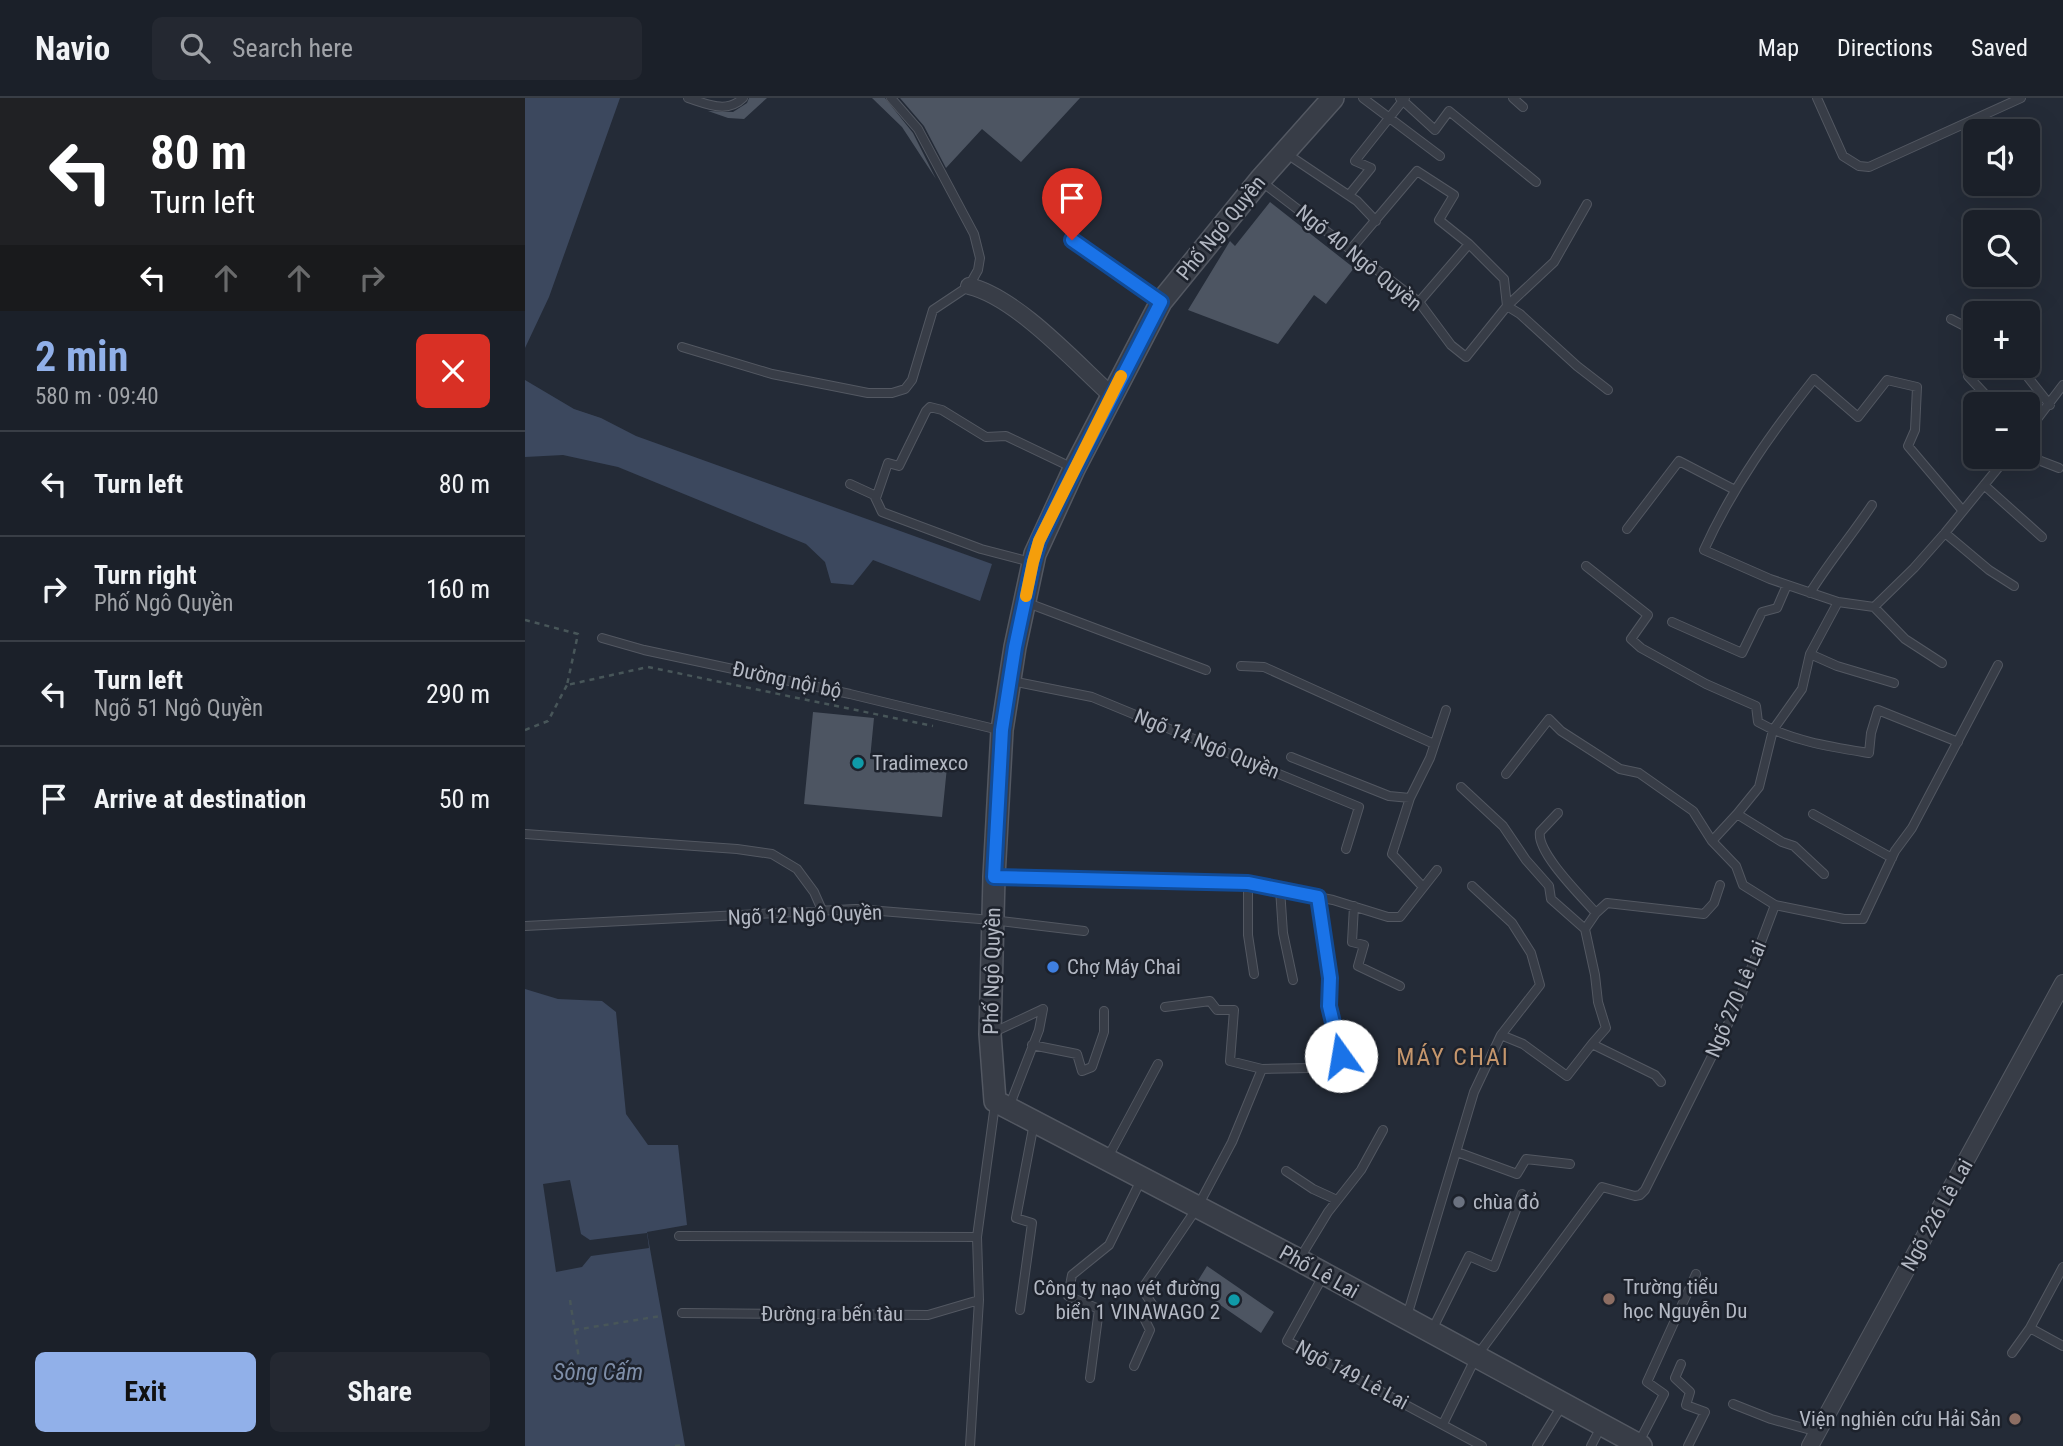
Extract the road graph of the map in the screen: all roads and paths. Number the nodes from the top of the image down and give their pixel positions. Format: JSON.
{"nodes":[{"id":1,"x":688,"y":98,"type":"edge"},
{"id":2,"x":743,"y":98,"type":"edge"},
{"id":3,"x":891,"y":98,"type":"edge"},
{"id":4,"x":1333,"y":98,"type":"edge"},
{"id":5,"x":1363,"y":98,"type":"edge"},
{"id":6,"x":1513,"y":98,"type":"edge"},
{"id":7,"x":1817,"y":98,"type":"edge"},
{"id":8,"x":2021,"y":98,"type":"edge"},
{"id":9,"x":1402,"y":99,"type":"edge"},
{"id":10,"x":1523,"y":107,"type":"dead end"},
{"id":11,"x":1391,"y":117,"type":"junction"},
{"id":12,"x":1285,"y":152,"type":"junction"},
{"id":13,"x":1440,"y":156,"type":"dead end"},
{"id":14,"x":1259,"y":180,"type":"junction"},
{"id":15,"x":1536,"y":182,"type":"dead end"},
{"id":16,"x":1349,"y":195,"type":"junction"},
{"id":17,"x":1587,"y":204,"type":"dead end"},
{"id":18,"x":1376,"y":221,"type":"junction"},
{"id":19,"x":1072,"y":240,"type":"dead end"},
{"id":20,"x":1469,"y":244,"type":"junction"},
{"id":21,"x":1351,"y":249,"type":"junction"},
{"id":22,"x":969,"y":286,"type":"junction"},
{"id":23,"x":1161,"y":302,"type":"junction"},
{"id":24,"x":1419,"y":302,"type":"junction"},
{"id":25,"x":1507,"y":306,"type":"junction"},
{"id":26,"x":1951,"y":319,"type":"dead end"},
{"id":27,"x":1963,"y":325,"type":"edge"},
{"id":28,"x":682,"y":347,"type":"dead end"},
{"id":29,"x":1970,"y":378,"type":"edge"},
{"id":30,"x":2029,"y":378,"type":"edge"},
{"id":31,"x":2063,"y":384,"type":"edge"},
{"id":32,"x":1608,"y":390,"type":"dead end"},
{"id":33,"x":1983,"y":392,"type":"edge"},
{"id":34,"x":1111,"y":395,"type":"junction"},
{"id":35,"x":2050,"y":405,"type":"junction"},
{"id":36,"x":2040,"y":417,"type":"edge"},
{"id":37,"x":2040,"y":461,"type":"edge"},
{"id":38,"x":1074,"y":468,"type":"junction"},
{"id":39,"x":2059,"y":468,"type":"dead end"},
{"id":40,"x":1997,"y":469,"type":"edge"},
{"id":41,"x":850,"y":484,"type":"dead end"},
{"id":42,"x":1984,"y":485,"type":"junction"},
{"id":43,"x":1735,"y":491,"type":"junction"},
{"id":44,"x":876,"y":498,"type":"junction"},
{"id":45,"x":1872,"y":505,"type":"dead end"},
{"id":46,"x":1963,"y":511,"type":"junction"},
{"id":47,"x":1627,"y":529,"type":"dead end"},
{"id":48,"x":1945,"y":533,"type":"junction"},
{"id":49,"x":2042,"y":537,"type":"dead end"},
{"id":50,"x":1033,"y":562,"type":"junction"},
{"id":51,"x":1586,"y":566,"type":"dead end"},
{"id":52,"x":1787,"y":585,"type":"junction"},
{"id":53,"x":2014,"y":586,"type":"dead end"},
{"id":54,"x":1810,"y":593,"type":"junction"},
{"id":55,"x":1025,"y":601,"type":"junction"},
{"id":56,"x":1838,"y":602,"type":"junction"},
{"id":57,"x":1874,"y":607,"type":"junction"},
{"id":58,"x":525,"y":620,"type":"edge"},
{"id":59,"x":1672,"y":622,"type":"dead end"},
{"id":60,"x":601,"y":638,"type":"dead end"},
{"id":61,"x":1810,"y":654,"type":"junction"},
{"id":62,"x":1942,"y":663,"type":"dead end"},
{"id":63,"x":1998,"y":665,"type":"dead end"},
{"id":64,"x":1241,"y":666,"type":"dead end"},
{"id":65,"x":1206,"y":670,"type":"dead end"},
{"id":66,"x":1009,"y":680,"type":"junction"},
{"id":67,"x":1893,"y":683,"type":"dead end"},
{"id":68,"x":567,"y":685,"type":"junction"},
{"id":69,"x":1446,"y":710,"type":"dead end"},
{"id":70,"x":935,"y":726,"type":"dead end"},
{"id":71,"x":525,"y":730,"type":"edge"},
{"id":72,"x":1002,"y":730,"type":"junction"},
{"id":73,"x":1773,"y":730,"type":"junction"},
{"id":74,"x":1958,"y":742,"type":"junction"},
{"id":75,"x":1434,"y":744,"type":"junction"},
{"id":76,"x":1291,"y":757,"type":"dead end"},
{"id":77,"x":1506,"y":774,"type":"dead end"},
{"id":78,"x":1461,"y":787,"type":"dead end"},
{"id":79,"x":1410,"y":798,"type":"junction"},
{"id":80,"x":1558,"y":813,"type":"dead end"},
{"id":81,"x":1737,"y":814,"type":"junction"},
{"id":82,"x":1813,"y":814,"type":"dead end"},
{"id":83,"x":525,"y":834,"type":"edge"},
{"id":84,"x":1712,"y":841,"type":"junction"},
{"id":85,"x":1346,"y":849,"type":"dead end"},
{"id":86,"x":1892,"y":858,"type":"junction"},
{"id":87,"x":1437,"y":870,"type":"dead end"},
{"id":88,"x":1823,"y":874,"type":"dead end"},
{"id":89,"x":994,"y":877,"type":"junction"},
{"id":90,"x":1248,"y":883,"type":"junction"},
{"id":91,"x":1720,"y":885,"type":"dead end"},
{"id":92,"x":1472,"y":886,"type":"dead end"},
{"id":93,"x":1423,"y":887,"type":"junction"},
{"id":94,"x":1280,"y":889,"type":"junction"},
{"id":95,"x":1318,"y":897,"type":"junction"},
{"id":96,"x":1775,"y":905,"type":"junction"},
{"id":97,"x":1354,"y":906,"type":"junction"},
{"id":98,"x":822,"y":910,"type":"junction"},
{"id":99,"x":1596,"y":912,"type":"junction"},
{"id":100,"x":992,"y":920,"type":"junction"},
{"id":101,"x":525,"y":926,"type":"edge"},
{"id":102,"x":1585,"y":929,"type":"junction"},
{"id":103,"x":1084,"y":931,"type":"dead end"},
{"id":104,"x":1254,"y":974,"type":"dead end"},
{"id":105,"x":1293,"y":980,"type":"dead end"},
{"id":106,"x":2063,"y":983,"type":"edge"},
{"id":107,"x":1400,"y":986,"type":"dead end"},
{"id":108,"x":1165,"y":1007,"type":"dead end"},
{"id":109,"x":1104,"y":1011,"type":"dead end"},
{"id":110,"x":990,"y":1034,"type":"junction"},
{"id":111,"x":1501,"y":1035,"type":"junction"},
{"id":112,"x":1592,"y":1044,"type":"junction"},
{"id":113,"x":1033,"y":1045,"type":"junction"},
{"id":114,"x":1341,"y":1056,"type":"dead end"},
{"id":115,"x":1159,"y":1064,"type":"dead end"},
{"id":116,"x":1311,"y":1068,"type":"dead end"},
{"id":117,"x":1262,"y":1069,"type":"junction"},
{"id":118,"x":1661,"y":1082,"type":"dead end"},
{"id":119,"x":1002,"y":1104,"type":"junction"},
{"id":120,"x":1034,"y":1120,"type":"junction"},
{"id":121,"x":1383,"y":1130,"type":"dead end"},
{"id":122,"x":1457,"y":1153,"type":"junction"},
{"id":123,"x":1107,"y":1159,"type":"junction"},
{"id":124,"x":1570,"y":1164,"type":"dead end"},
{"id":125,"x":1286,"y":1171,"type":"dead end"},
{"id":126,"x":1142,"y":1178,"type":"junction"},
{"id":127,"x":1522,"y":1194,"type":"dead end"},
{"id":128,"x":1337,"y":1200,"type":"junction"},
{"id":129,"x":1197,"y":1208,"type":"junction"},
{"id":130,"x":679,"y":1236,"type":"dead end"},
{"id":131,"x":977,"y":1237,"type":"junction"},
{"id":132,"x":1299,"y":1260,"type":"junction"},
{"id":133,"x":2063,"y":1267,"type":"edge"},
{"id":134,"x":1696,"y":1274,"type":"dead end"},
{"id":135,"x":1323,"y":1276,"type":"junction"},
{"id":136,"x":570,"y":1300,"type":"dead end"},
{"id":137,"x":979,"y":1300,"type":"junction"},
{"id":138,"x":1020,"y":1310,"type":"dead end"},
{"id":139,"x":682,"y":1313,"type":"dead end"},
{"id":140,"x":661,"y":1315,"type":"dead end"},
{"id":141,"x":1406,"y":1319,"type":"junction"},
{"id":142,"x":2030,"y":1328,"type":"junction"},
{"id":143,"x":575,"y":1331,"type":"junction"},
{"id":144,"x":1431,"y":1333,"type":"junction"},
{"id":145,"x":2063,"y":1346,"type":"edge"},
{"id":146,"x":2012,"y":1353,"type":"dead end"},
{"id":147,"x":1476,"y":1357,"type":"junction"},
{"id":148,"x":579,"y":1359,"type":"dead end"},
{"id":149,"x":1681,"y":1364,"type":"dead end"},
{"id":150,"x":1134,"y":1366,"type":"dead end"},
{"id":151,"x":1090,"y":1378,"type":"dead end"},
{"id":152,"x":1563,"y":1404,"type":"junction"},
{"id":153,"x":1733,"y":1405,"type":"dead end"},
{"id":154,"x":1443,"y":1424,"type":"junction"},
{"id":155,"x":1602,"y":1426,"type":"junction"},
{"id":156,"x":1814,"y":1439,"type":"edge"},
{"id":157,"x":684,"y":1445,"type":"edge"},
{"id":158,"x":1639,"y":1445,"type":"edge"},
{"id":159,"x":675,"y":1446,"type":"edge"},
{"id":160,"x":970,"y":1446,"type":"edge"},
{"id":161,"x":1482,"y":1446,"type":"edge"},
{"id":162,"x":1538,"y":1446,"type":"edge"},
{"id":163,"x":1591,"y":1446,"type":"edge"},
{"id":164,"x":1688,"y":1446,"type":"edge"}],
"edges":[{"from":1,"to":2,"type":"lane"},
{"from":3,"to":22,"type":"lane"},
{"from":4,"to":12,"type":"street","name":"Phố Ngô Quyền"},
{"from":5,"to":11,"type":"lane"},
{"from":6,"to":10,"type":"lane"},
{"from":7,"to":8,"type":"lane"},
{"from":9,"to":11,"type":"lane"},
{"from":9,"to":15,"type":"lane"},
{"from":11,"to":13,"type":"lane"},
{"from":11,"to":16,"type":"lane"},
{"from":12,"to":14,"type":"street","name":"Phố Ngô Quyền"},
{"from":12,"to":16,"type":"lane"},
{"from":14,"to":21,"type":"lane","name":"Ngõ 40 Ngô Quyền"},
{"from":14,"to":23,"type":"street","name":"Phố Ngô Quyền"},
{"from":16,"to":18,"type":"lane"},
{"from":17,"to":25,"type":"lane"},
{"from":18,"to":20,"type":"lane"},
{"from":18,"to":21,"type":"lane"},
{"from":19,"to":23,"type":"lane"},
{"from":20,"to":24,"type":"lane"},
{"from":20,"to":25,"type":"lane"},
{"from":21,"to":24,"type":"lane","name":"Ngõ 40 Ngô Quyền"},
{"from":22,"to":28,"type":"lane"},
{"from":22,"to":34,"type":"street"},
{"from":23,"to":34,"type":"street","name":"Phố Ngô Quyền"},
{"from":24,"to":25,"type":"lane","name":"Ngõ 40 Ngô Quyền"},
{"from":25,"to":32,"type":"lane"},
{"from":26,"to":27,"type":"lane"},
{"from":29,"to":33,"type":"lane"},
{"from":30,"to":35,"type":"lane"},
{"from":31,"to":35,"type":"lane"},
{"from":34,"to":38,"type":"street","name":"Phố Ngô Quyền"},
{"from":35,"to":36,"type":"lane"},
{"from":37,"to":39,"type":"lane"},
{"from":38,"to":44,"type":"lane"},
{"from":38,"to":50,"type":"street","name":"Phố Ngô Quyền"},
{"from":40,"to":42,"type":"lane"},
{"from":41,"to":44,"type":"lane"},
{"from":42,"to":46,"type":"lane"},
{"from":42,"to":49,"type":"lane"},
{"from":43,"to":46,"type":"lane"},
{"from":43,"to":47,"type":"lane"},
{"from":43,"to":52,"type":"lane"},
{"from":44,"to":50,"type":"lane"},
{"from":45,"to":54,"type":"lane"},
{"from":46,"to":48,"type":"lane"},
{"from":48,"to":53,"type":"lane"},
{"from":48,"to":57,"type":"lane"},
{"from":50,"to":55,"type":"street","name":"Phố Ngô Quyền"},
{"from":51,"to":73,"type":"lane"},
{"from":52,"to":54,"type":"lane"},
{"from":52,"to":59,"type":"lane"},
{"from":54,"to":56,"type":"lane"},
{"from":55,"to":65,"type":"lane"},
{"from":55,"to":66,"type":"street","name":"Phố Ngô Quyền"},
{"from":56,"to":57,"type":"lane"},
{"from":56,"to":61,"type":"lane"},
{"from":57,"to":62,"type":"lane"},
{"from":58,"to":68,"type":"path"},
{"from":60,"to":72,"type":"lane"},
{"from":61,"to":67,"type":"lane"},
{"from":61,"to":73,"type":"lane"},
{"from":63,"to":74,"type":"lane"},
{"from":64,"to":75,"type":"lane"},
{"from":66,"to":72,"type":"street","name":"Phố Ngô Quyền"},
{"from":66,"to":85,"type":"lane","name":"Ngõ 14 Ngô Quyền"},
{"from":68,"to":70,"type":"path","name":"Đường nội bộ"},
{"from":68,"to":71,"type":"path"},
{"from":69,"to":75,"type":"lane"},
{"from":72,"to":89,"type":"street","name":"Phố Ngô Quyền"},
{"from":73,"to":74,"type":"lane"},
{"from":73,"to":81,"type":"lane"},
{"from":74,"to":86,"type":"lane"},
{"from":75,"to":79,"type":"lane"},
{"from":76,"to":79,"type":"lane"},
{"from":77,"to":84,"type":"lane"},
{"from":78,"to":102,"type":"lane"},
{"from":79,"to":93,"type":"lane"},
{"from":80,"to":99,"type":"lane"},
{"from":81,"to":84,"type":"lane"},
{"from":81,"to":88,"type":"lane"},
{"from":82,"to":86,"type":"lane"},
{"from":83,"to":98,"type":"lane"},
{"from":84,"to":96,"type":"lane"},
{"from":86,"to":96,"type":"lane"},
{"from":87,"to":93,"type":"lane"},
{"from":89,"to":90,"type":"lane"},
{"from":89,"to":100,"type":"street","name":"Phố Ngô Quyền"},
{"from":90,"to":94,"type":"lane"},
{"from":90,"to":104,"type":"lane"},
{"from":91,"to":99,"type":"lane"},
{"from":92,"to":111,"type":"lane"},
{"from":93,"to":97,"type":"lane"},
{"from":94,"to":95,"type":"lane"},
{"from":94,"to":105,"type":"lane"},
{"from":95,"to":97,"type":"lane"},
{"from":95,"to":114,"type":"lane"},
{"from":96,"to":147,"type":"lane","name":"Ngõ 270 Lê Lai"},
{"from":97,"to":107,"type":"lane"},
{"from":98,"to":100,"type":"lane","name":"Ngõ 12 Ngô Quyền"},
{"from":98,"to":101,"type":"lane","name":"Ngõ 12 Ngô Quyền"},
{"from":99,"to":102,"type":"lane"},
{"from":100,"to":103,"type":"lane","name":"Ngõ 12 Ngô Quyền"},
{"from":100,"to":110,"type":"street","name":"Phố Ngô Quyền"},
{"from":102,"to":112,"type":"lane"},
{"from":106,"to":156,"type":"street","name":"Ngõ 226 Lê Lai"},
{"from":108,"to":117,"type":"lane"},
{"from":109,"to":113,"type":"lane"},
{"from":110,"to":113,"type":"lane"},
{"from":110,"to":119,"type":"street","name":"Phố Ngô Quyền"},
{"from":111,"to":112,"type":"lane"},
{"from":111,"to":122,"type":"lane"},
{"from":112,"to":118,"type":"lane"},
{"from":113,"to":119,"type":"lane"},
{"from":115,"to":123,"type":"lane"},
{"from":116,"to":117,"type":"lane"},
{"from":117,"to":129,"type":"lane"},
{"from":119,"to":120,"type":"street","name":"Phố Lê Lai"},
{"from":119,"to":131,"type":"lane"},
{"from":120,"to":123,"type":"street","name":"Phố Lê Lai"},
{"from":120,"to":138,"type":"lane"},
{"from":121,"to":128,"type":"lane"},
{"from":122,"to":124,"type":"lane"},
{"from":122,"to":141,"type":"lane"},
{"from":123,"to":126,"type":"street","name":"Phố Lê Lai"},
{"from":125,"to":128,"type":"lane"},
{"from":126,"to":129,"type":"street","name":"Phố Lê Lai"},
{"from":126,"to":151,"type":"lane"},
{"from":127,"to":144,"type":"lane"},
{"from":128,"to":132,"type":"lane"},
{"from":129,"to":132,"type":"street","name":"Phố Lê Lai"},
{"from":129,"to":150,"type":"lane"},
{"from":130,"to":131,"type":"lane"},
{"from":131,"to":137,"type":"lane"},
{"from":132,"to":135,"type":"street","name":"Phố Lê Lai"},
{"from":133,"to":142,"type":"lane"},
{"from":134,"to":158,"type":"lane"},
{"from":135,"to":141,"type":"street","name":"Phố Lê Lai"},
{"from":135,"to":154,"type":"lane","name":"Ngõ 149 Lê Lai"},
{"from":136,"to":143,"type":"path"},
{"from":137,"to":139,"type":"lane","name":"Đường ra bến tàu"},
{"from":137,"to":160,"type":"lane"},
{"from":140,"to":143,"type":"path"},
{"from":141,"to":144,"type":"street","name":"Phố Lê Lai"},
{"from":142,"to":145,"type":"lane"},
{"from":142,"to":146,"type":"lane"},
{"from":143,"to":148,"type":"path"},
{"from":144,"to":147,"type":"street","name":"Phố Lê Lai"},
{"from":147,"to":152,"type":"street","name":"Phố Lê Lai"},
{"from":147,"to":154,"type":"lane"},
{"from":149,"to":164,"type":"lane"},
{"from":152,"to":155,"type":"street","name":"Phố Lê Lai"},
{"from":152,"to":162,"type":"lane"},
{"from":153,"to":156,"type":"lane"},
{"from":154,"to":161,"type":"lane","name":"Ngõ 149 Lê Lai"},
{"from":155,"to":158,"type":"street","name":"Phố Lê Lai"},
{"from":155,"to":163,"type":"lane"},
{"from":157,"to":159,"type":"path"}]}
